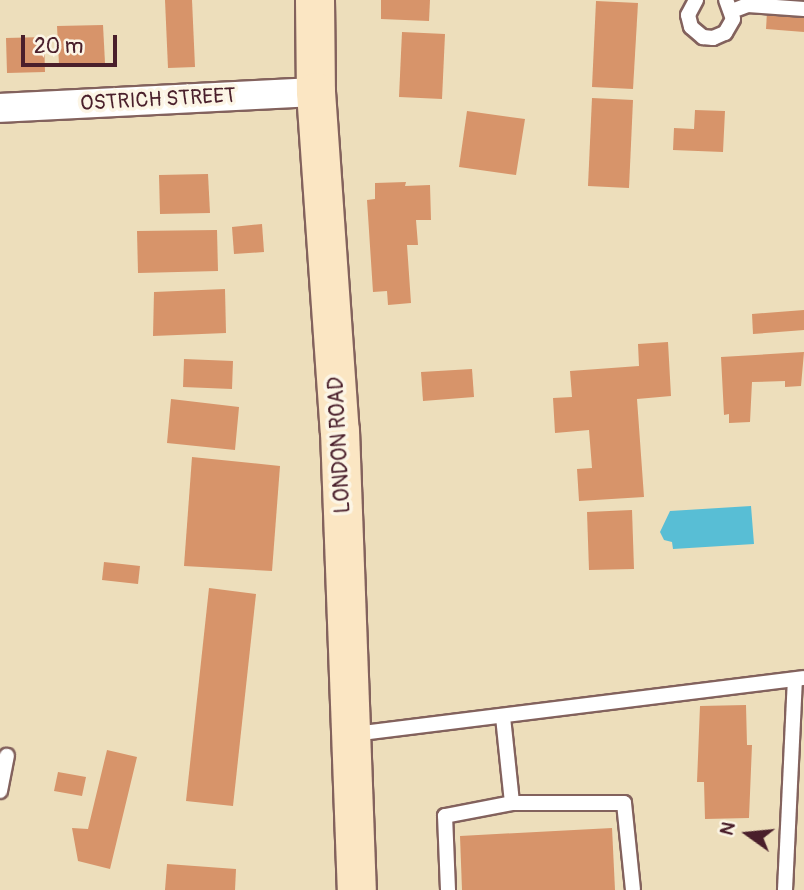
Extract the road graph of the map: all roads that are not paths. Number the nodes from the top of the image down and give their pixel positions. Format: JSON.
{"nodes":[{"id":1,"x":315,"y":0,"type":"edge"},
{"id":2,"x":695,"y":0,"type":"edge"},
{"id":3,"x":729,"y":6,"type":"edge"},
{"id":4,"x":804,"y":9,"type":"edge"},
{"id":5,"x":316,"y":92,"type":"junction"},
{"id":6,"x":0,"y":108,"type":"edge"},
{"id":7,"x":799,"y":680,"type":"edge"},
{"id":8,"x":503,"y":717,"type":"junction"},
{"id":9,"x":354,"y":733,"type":"junction"},
{"id":10,"x":7,"y":755,"type":"dead end"},
{"id":11,"x":0,"y":791,"type":"edge"},
{"id":12,"x":512,"y":803,"type":"junction"},
{"id":13,"x":357,"y":890,"type":"edge"},
{"id":14,"x":448,"y":890,"type":"edge"},
{"id":15,"x":633,"y":890,"type":"edge"},
{"id":16,"x":786,"y":890,"type":"edge"}],
"edges":[{"from":1,"to":5,"type":"main road","name":"LONDON ROAD"},
{"from":2,"to":3,"type":"lane"},
{"from":3,"to":4,"type":"lane"},
{"from":5,"to":6,"type":"street","name":"OSTRICH STREET"},
{"from":5,"to":9,"type":"main road","name":"LONDON ROAD"},
{"from":7,"to":8,"type":"lane"},
{"from":7,"to":16,"type":"lane"},
{"from":8,"to":9,"type":"lane"},
{"from":8,"to":12,"type":"lane"},
{"from":9,"to":13,"type":"main road","name":"LONDON ROAD"},
{"from":10,"to":11,"type":"lane"},
{"from":12,"to":14,"type":"lane"},
{"from":12,"to":15,"type":"lane"}]}
